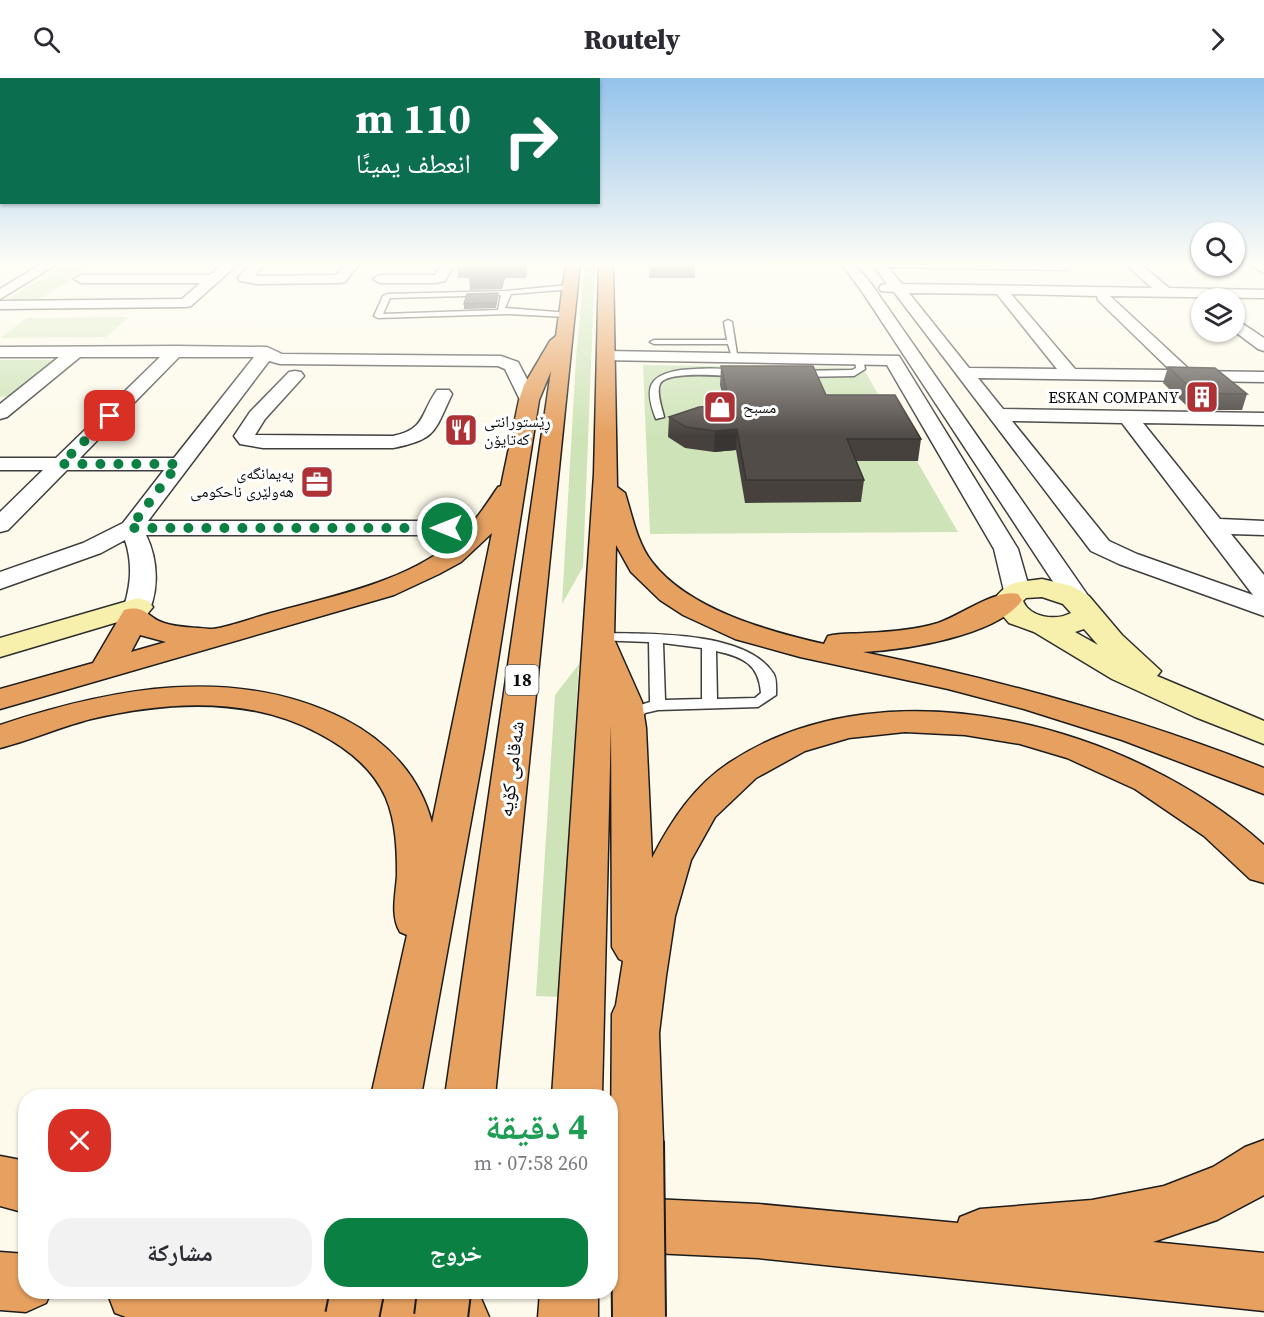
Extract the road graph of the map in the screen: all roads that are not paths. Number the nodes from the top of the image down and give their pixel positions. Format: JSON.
{"nodes":[{"id":1,"x":559,"y":321,"type":"edge"},
{"id":2,"x":565,"y":321,"type":"edge"},
{"id":3,"x":606,"y":321,"type":"edge"},
{"id":4,"x":867,"y":321,"type":"edge"},
{"id":5,"x":889,"y":321,"type":"edge"},
{"id":6,"x":923,"y":321,"type":"edge"},
{"id":7,"x":1026,"y":321,"type":"edge"},
{"id":8,"x":1125,"y":321,"type":"edge"},
{"id":9,"x":728,"y":322,"type":"dead end"},
{"id":10,"x":1245,"y":331,"type":"edge"},
{"id":11,"x":654,"y":342,"type":"dead end"},
{"id":12,"x":1264,"y":346,"type":"edge"},
{"id":13,"x":734,"y":350,"type":"junction"},
{"id":14,"x":176,"y":351,"type":"junction"},
{"id":15,"x":0,"y":352,"type":"edge"},
{"id":16,"x":75,"y":352,"type":"junction"},
{"id":17,"x":267,"y":352,"type":"junction"},
{"id":18,"x":606,"y":356,"type":"junction"},
{"id":19,"x":859,"y":359,"type":"junction"},
{"id":20,"x":893,"y":360,"type":"junction"},
{"id":21,"x":964,"y":373,"type":"junction"},
{"id":22,"x":750,"y":374,"type":"edge"},
{"id":23,"x":785,"y":374,"type":"edge"},
{"id":24,"x":1070,"y":374,"type":"junction"},
{"id":25,"x":295,"y":376,"type":"dead end"},
{"id":26,"x":1186,"y":376,"type":"junction"},
{"id":27,"x":1264,"y":377,"type":"edge"},
{"id":28,"x":449,"y":384,"type":"dead end"},
{"id":29,"x":529,"y":400,"type":"junction"},
{"id":30,"x":0,"y":413,"type":"edge"},
{"id":31,"x":217,"y":415,"type":"junction"},
{"id":32,"x":996,"y":415,"type":"junction"},
{"id":33,"x":258,"y":416,"type":"junction"},
{"id":34,"x":659,"y":417,"type":"dead end"},
{"id":35,"x":1128,"y":417,"type":"junction"},
{"id":36,"x":1264,"y":419,"type":"edge"},
{"id":37,"x":0,"y":464,"type":"edge"},
{"id":38,"x":61,"y":464,"type":"junction"},
{"id":39,"x":178,"y":464,"type":"junction"},
{"id":40,"x":606,"y":474,"type":"junction"},
{"id":41,"x":513,"y":482,"type":"junction"},
{"id":42,"x":0,"y":525,"type":"edge"},
{"id":43,"x":1213,"y":526,"type":"junction"},
{"id":44,"x":130,"y":528,"type":"junction"},
{"id":45,"x":447,"y":528,"type":"dead end"},
{"id":46,"x":1264,"y":528,"type":"edge"},
{"id":47,"x":0,"y":581,"type":"edge"},
{"id":48,"x":1264,"y":592,"type":"edge"},
{"id":49,"x":1013,"y":596,"type":"junction"},
{"id":50,"x":1082,"y":606,"type":"junction"},
{"id":51,"x":1264,"y":608,"type":"edge"},
{"id":52,"x":136,"y":611,"type":"junction"},
{"id":53,"x":1044,"y":625,"type":"junction"},
{"id":54,"x":223,"y":636,"type":"junction"},
{"id":55,"x":599,"y":637,"type":"junction"},
{"id":56,"x":656,"y":639,"type":"junction"},
{"id":57,"x":765,"y":639,"type":"junction"},
{"id":58,"x":709,"y":645,"type":"junction"},
{"id":59,"x":0,"y":648,"type":"edge"},
{"id":60,"x":104,"y":670,"type":"junction"},
{"id":61,"x":0,"y":699,"type":"edge"},
{"id":62,"x":710,"y":704,"type":"junction"},
{"id":63,"x":1216,"y":714,"type":"junction"},
{"id":64,"x":644,"y":716,"type":"junction"},
{"id":65,"x":1264,"y":733,"type":"edge"},
{"id":66,"x":0,"y":737,"type":"edge"},
{"id":67,"x":1264,"y":782,"type":"edge"},
{"id":68,"x":1264,"y":869,"type":"edge"},
{"id":69,"x":413,"y":1010,"type":"junction"},
{"id":70,"x":635,"y":1035,"type":"junction"},
{"id":71,"x":397,"y":1089,"type":"edge"},
{"id":72,"x":471,"y":1089,"type":"edge"},
{"id":73,"x":577,"y":1089,"type":"edge"},
{"id":74,"x":1264,"y":1165,"type":"edge"},
{"id":75,"x":0,"y":1181,"type":"edge"},
{"id":76,"x":18,"y":1185,"type":"edge"},
{"id":77,"x":0,"y":1196,"type":"edge"},
{"id":78,"x":18,"y":1197,"type":"edge"},
{"id":79,"x":618,"y":1224,"type":"edge"},
{"id":80,"x":878,"y":1243,"type":"junction"},
{"id":81,"x":0,"y":1281,"type":"edge"},
{"id":82,"x":18,"y":1282,"type":"edge"},
{"id":83,"x":1264,"y":1282,"type":"edge"},
{"id":84,"x":228,"y":1299,"type":"edge"},
{"id":85,"x":356,"y":1299,"type":"edge"},
{"id":86,"x":443,"y":1299,"type":"edge"},
{"id":87,"x":569,"y":1299,"type":"edge"},
{"id":88,"x":352,"y":1317,"type":"edge"},
{"id":89,"x":441,"y":1317,"type":"edge"},
{"id":90,"x":464,"y":1317,"type":"edge"},
{"id":91,"x":568,"y":1317,"type":"edge"},
{"id":92,"x":639,"y":1317,"type":"edge"}],
"edges":[{"from":1,"to":29,"type":"highway"},
{"from":2,"to":72,"type":"highway","name":"شەقامی کۆیە","number":"18"},
{"from":3,"to":18,"type":"highway"},
{"from":4,"to":20,"type":"street"},
{"from":5,"to":50,"type":"street"},
{"from":6,"to":21,"type":"street"},
{"from":7,"to":24,"type":"street"},
{"from":8,"to":26,"type":"street"},
{"from":9,"to":13,"type":"lane"},
{"from":10,"to":12,"type":"street"},
{"from":11,"to":13,"type":"lane"},
{"from":13,"to":18,"type":"street"},
{"from":13,"to":19,"type":"street"},
{"from":14,"to":16,"type":"street"},
{"from":14,"to":17,"type":"street"},
{"from":14,"to":38,"type":"street"},
{"from":15,"to":16,"type":"street"},
{"from":16,"to":30,"type":"street"},
{"from":17,"to":29,"type":"street"},
{"from":17,"to":31,"type":"street"},
{"from":18,"to":40,"type":"highway"},
{"from":19,"to":20,"type":"street"},
{"from":19,"to":23,"type":"lane"},
{"from":20,"to":49,"type":"street"},
{"from":21,"to":24,"type":"street"},
{"from":21,"to":32,"type":"street"},
{"from":22,"to":34,"type":"lane"},
{"from":24,"to":26,"type":"street"},
{"from":25,"to":33,"type":"street"},
{"from":26,"to":27,"type":"street"},
{"from":28,"to":33,"type":"street"},
{"from":29,"to":41,"type":"highway"},
{"from":31,"to":33,"type":"street"},
{"from":31,"to":39,"type":"street"},
{"from":32,"to":35,"type":"street"},
{"from":32,"to":51,"type":"street"},
{"from":35,"to":36,"type":"street"},
{"from":35,"to":43,"type":"street"},
{"from":37,"to":38,"type":"street"},
{"from":38,"to":39,"type":"street"},
{"from":38,"to":42,"type":"street"},
{"from":39,"to":44,"type":"street"},
{"from":40,"to":55,"type":"highway"},
{"from":40,"to":57,"type":"highway"},
{"from":41,"to":54,"type":"highway"},
{"from":41,"to":69,"type":"highway"},
{"from":43,"to":46,"type":"street"},
{"from":43,"to":48,"type":"street"},
{"from":44,"to":45,"type":"street"},
{"from":44,"to":47,"type":"street"},
{"from":44,"to":52,"type":"street"},
{"from":49,"to":50,"type":"street"},
{"from":49,"to":53,"type":"street"},
{"from":49,"to":57,"type":"highway"},
{"from":50,"to":53,"type":"street"},
{"from":50,"to":63,"type":"street"},
{"from":52,"to":54,"type":"highway"},
{"from":52,"to":59,"type":"street"},
{"from":52,"to":60,"type":"highway"},
{"from":53,"to":63,"type":"street"},
{"from":54,"to":60,"type":"highway"},
{"from":55,"to":56,"type":"lane"},
{"from":55,"to":64,"type":"highway"},
{"from":55,"to":73,"type":"highway"},
{"from":56,"to":58,"type":"lane"},
{"from":56,"to":64,"type":"lane"},
{"from":57,"to":67,"type":"highway"},
{"from":58,"to":62,"type":"lane"},
{"from":58,"to":62,"type":"lane"},
{"from":60,"to":61,"type":"highway"},
{"from":62,"to":64,"type":"lane"},
{"from":63,"to":65,"type":"street"},
{"from":64,"to":70,"type":"highway"},
{"from":66,"to":69,"type":"highway"},
{"from":68,"to":70,"type":"highway"},
{"from":69,"to":71,"type":"highway"},
{"from":70,"to":92,"type":"highway","bridge":true},
{"from":74,"to":80,"type":"highway"},
{"from":75,"to":76,"type":"highway"},
{"from":77,"to":78,"type":"highway"},
{"from":79,"to":80,"type":"highway"},
{"from":80,"to":83,"type":"highway"},
{"from":81,"to":82,"type":"highway"},
{"from":84,"to":90,"type":"highway"},
{"from":85,"to":88,"type":"highway","bridge":true},
{"from":86,"to":89,"type":"highway","bridge":true},
{"from":87,"to":91,"type":"highway"}]}
